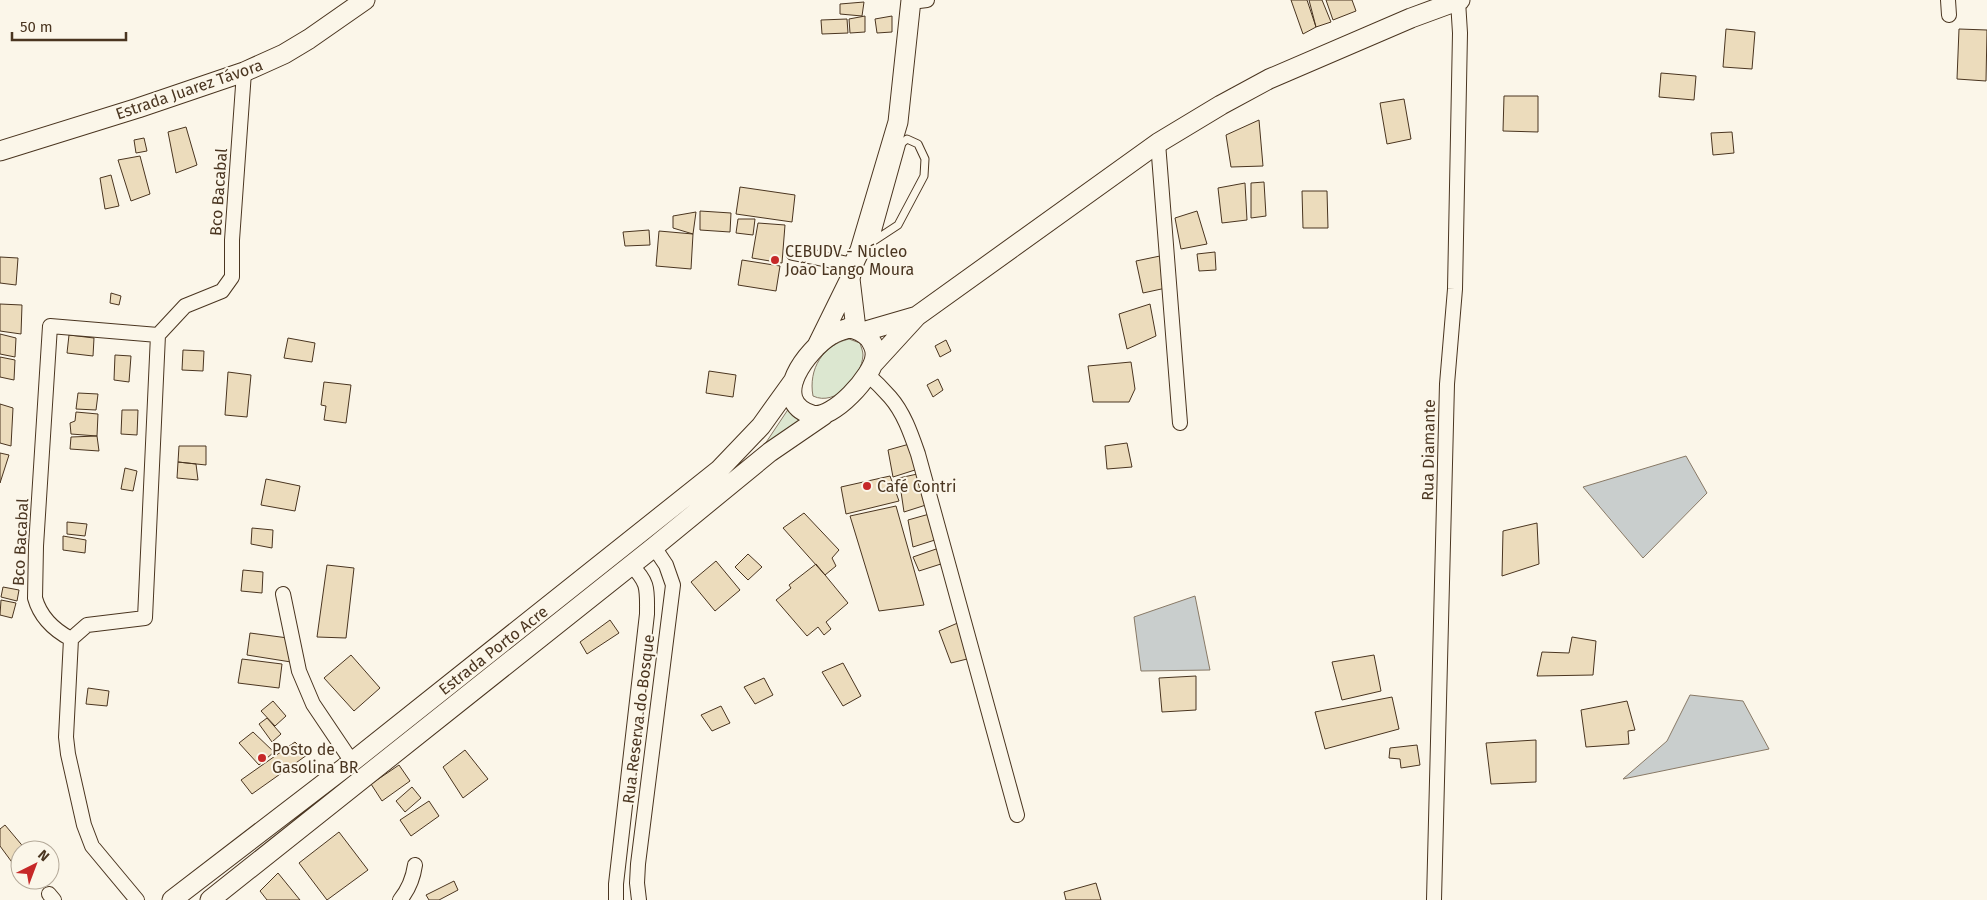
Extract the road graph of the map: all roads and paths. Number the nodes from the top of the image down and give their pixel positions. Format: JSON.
{"nodes":[{"id":1,"x":365,"y":0,"type":"edge"},
{"id":2,"x":916,"y":0,"type":"edge"},
{"id":3,"x":1459,"y":0,"type":"edge"},
{"id":4,"x":1948,"y":0,"type":"edge"},
{"id":5,"x":1949,"y":15,"type":"dead end"},
{"id":6,"x":244,"y":72,"type":"junction"},
{"id":7,"x":1158,"y":143,"type":"junction"},
{"id":8,"x":0,"y":150,"type":"edge"},
{"id":9,"x":793,"y":253,"type":"dead end"},
{"id":10,"x":859,"y":259,"type":"junction"},
{"id":11,"x":917,"y":316,"type":"junction"},
{"id":12,"x":859,"y":330,"type":"junction"},
{"id":13,"x":158,"y":335,"type":"junction"},
{"id":14,"x":817,"y":346,"type":"junction"},
{"id":15,"x":870,"y":369,"type":"junction"},
{"id":16,"x":794,"y":380,"type":"junction"},
{"id":17,"x":824,"y":415,"type":"junction"},
{"id":18,"x":1180,"y":423,"type":"dead end"},
{"id":19,"x":654,"y":547,"type":"junction"},
{"id":20,"x":631,"y":566,"type":"junction"},
{"id":21,"x":283,"y":594,"type":"dead end"},
{"id":22,"x":71,"y":638,"type":"junction"},
{"id":23,"x":352,"y":762,"type":"junction"},
{"id":24,"x":1017,"y":815,"type":"dead end"},
{"id":25,"x":415,"y":865,"type":"dead end"},
{"id":26,"x":137,"y":900,"type":"edge"},
{"id":27,"x":172,"y":900,"type":"edge"},
{"id":28,"x":210,"y":900,"type":"edge"},
{"id":29,"x":400,"y":900,"type":"edge"},
{"id":30,"x":616,"y":900,"type":"edge"},
{"id":31,"x":639,"y":900,"type":"edge"},
{"id":32,"x":1434,"y":900,"type":"edge"}],
"edges":[{"from":1,"to":6,"type":"main road","name":"Estrada Juarez Távora"},
{"from":2,"to":10,"type":"main road"},
{"from":3,"to":7,"type":"main road"},
{"from":3,"to":32,"type":"street","name":"Rua Diamante"},
{"from":4,"to":5,"type":"street"},
{"from":6,"to":8,"type":"main road","name":"Estrada Juarez Távora"},
{"from":6,"to":13,"type":"street","name":"Bco Bacabal"},
{"from":7,"to":11,"type":"main road"},
{"from":7,"to":18,"type":"street"},
{"from":9,"to":10,"type":"street"},
{"from":10,"to":10,"type":"lane"},
{"from":10,"to":12,"type":"main road"},
{"from":10,"to":14,"type":"main road"},
{"from":11,"to":12,"type":"main road"},
{"from":11,"to":15,"type":"main road"},
{"from":12,"to":14,"type":"main road"},
{"from":12,"to":15,"type":"main road"},
{"from":13,"to":22,"type":"street"},
{"from":13,"to":22,"type":"street","name":"Bco Bacabal"},
{"from":14,"to":16,"type":"main road"},
{"from":15,"to":17,"type":"main road"},
{"from":15,"to":24,"type":"street"},
{"from":16,"to":17,"type":"main road"},
{"from":16,"to":23,"type":"main road","name":"Estrada Porto Acre"},
{"from":17,"to":19,"type":"main road","name":"Estrada Porto Acre"},
{"from":19,"to":20,"type":"main road","name":"Estrada Porto Acre"},
{"from":19,"to":31,"type":"street","name":"Rua Reserva do Bosque"},
{"from":20,"to":28,"type":"main road","name":"Estrada Porto Acre"},
{"from":20,"to":30,"type":"street","name":"Rua Reserva do Bosque"},
{"from":21,"to":23,"type":"street"},
{"from":22,"to":26,"type":"street"},
{"from":23,"to":27,"type":"main road","name":"Estrada Porto Acre"},
{"from":25,"to":29,"type":"street"}]}
